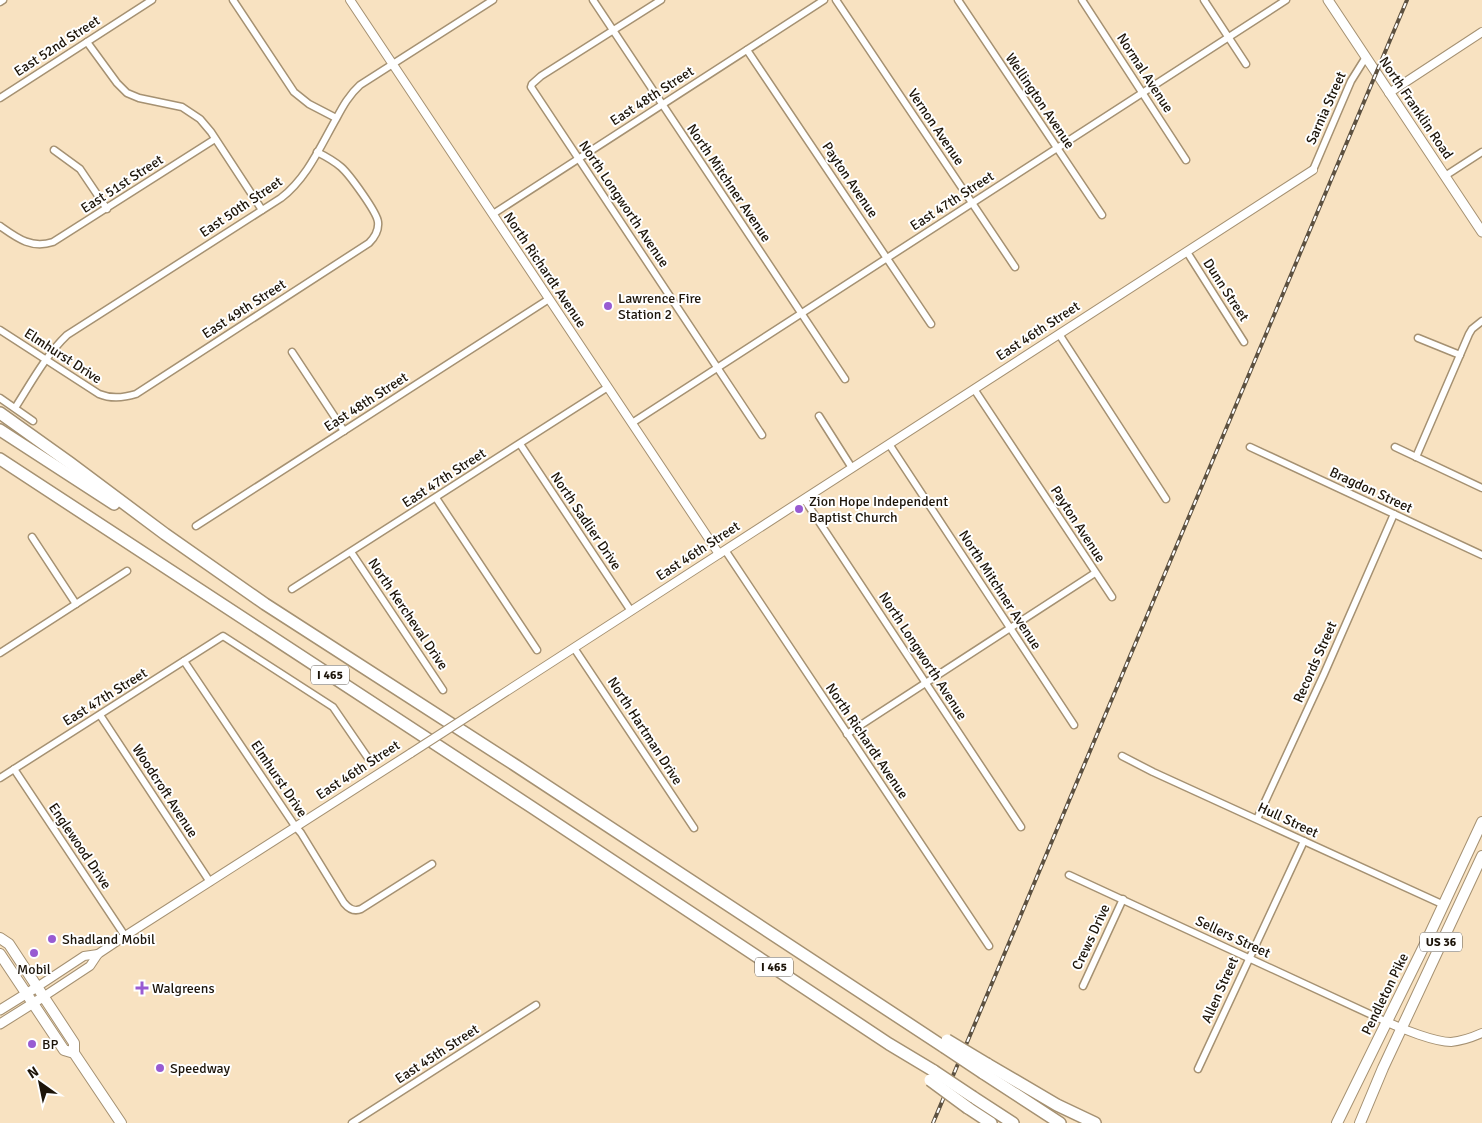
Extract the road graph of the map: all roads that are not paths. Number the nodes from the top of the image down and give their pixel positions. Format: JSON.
{"nodes":[{"id":1,"x":3,"y":0,"type":"edge"},
{"id":2,"x":152,"y":0,"type":"edge"},
{"id":3,"x":233,"y":0,"type":"edge"},
{"id":4,"x":350,"y":0,"type":"edge"},
{"id":5,"x":493,"y":0,"type":"edge"},
{"id":6,"x":593,"y":0,"type":"edge"},
{"id":7,"x":661,"y":0,"type":"edge"},
{"id":8,"x":824,"y":0,"type":"edge"},
{"id":9,"x":836,"y":0,"type":"edge"},
{"id":10,"x":958,"y":0,"type":"edge"},
{"id":11,"x":1082,"y":0,"type":"edge"},
{"id":12,"x":1204,"y":0,"type":"edge"},
{"id":13,"x":1286,"y":0,"type":"edge"},
{"id":14,"x":1328,"y":0,"type":"edge"},
{"id":15,"x":0,"y":2,"type":"edge"},
{"id":16,"x":613,"y":30,"type":"junction"},
{"id":17,"x":1482,"y":32,"type":"edge"},
{"id":18,"x":1229,"y":37,"type":"junction"},
{"id":19,"x":88,"y":42,"type":"junction"},
{"id":20,"x":747,"y":50,"type":"junction"},
{"id":21,"x":1366,"y":57,"type":"junction"},
{"id":22,"x":393,"y":64,"type":"junction"},
{"id":23,"x":1246,"y":64,"type":"dead end"},
{"id":24,"x":1143,"y":93,"type":"junction"},
{"id":25,"x":1389,"y":93,"type":"junction"},
{"id":26,"x":0,"y":98,"type":"edge"},
{"id":27,"x":662,"y":105,"type":"junction"},
{"id":28,"x":336,"y":118,"type":"junction"},
{"id":29,"x":215,"y":139,"type":"junction"},
{"id":30,"x":1057,"y":148,"type":"junction"},
{"id":31,"x":54,"y":150,"type":"dead end"},
{"id":32,"x":318,"y":152,"type":"junction"},
{"id":33,"x":1482,"y":152,"type":"edge"},
{"id":34,"x":579,"y":158,"type":"junction"},
{"id":35,"x":1186,"y":160,"type":"dead end"},
{"id":36,"x":1313,"y":170,"type":"joint"},
{"id":37,"x":1445,"y":176,"type":"junction"},
{"id":38,"x":972,"y":203,"type":"junction"},
{"id":39,"x":106,"y":209,"type":"junction"},
{"id":40,"x":262,"y":210,"type":"junction"},
{"id":41,"x":493,"y":214,"type":"junction"},
{"id":42,"x":1102,"y":215,"type":"dead end"},
{"id":43,"x":0,"y":226,"type":"edge"},
{"id":44,"x":1482,"y":232,"type":"edge"},
{"id":45,"x":1187,"y":252,"type":"junction"},
{"id":46,"x":887,"y":258,"type":"junction"},
{"id":47,"x":1015,"y":267,"type":"dead end"},
{"id":48,"x":549,"y":299,"type":"junction"},
{"id":49,"x":802,"y":313,"type":"junction"},
{"id":50,"x":1482,"y":321,"type":"edge"},
{"id":51,"x":931,"y":324,"type":"dead end"},
{"id":52,"x":0,"y":330,"type":"edge"},
{"id":53,"x":1059,"y":334,"type":"junction"},
{"id":54,"x":1418,"y":338,"type":"dead end"},
{"id":55,"x":1244,"y":342,"type":"dead end"},
{"id":56,"x":292,"y":352,"type":"dead end"},
{"id":57,"x":1460,"y":355,"type":"junction"},
{"id":58,"x":46,"y":360,"type":"junction"},
{"id":59,"x":718,"y":367,"type":"junction"},
{"id":60,"x":845,"y":379,"type":"dead end"},
{"id":61,"x":608,"y":387,"type":"junction"},
{"id":62,"x":974,"y":389,"type":"junction"},
{"id":63,"x":0,"y":398,"type":"edge"},
{"id":64,"x":115,"y":398,"type":"joint"},
{"id":65,"x":14,"y":408,"type":"junction"},
{"id":66,"x":0,"y":413,"type":"edge"},
{"id":67,"x":819,"y":416,"type":"dead end"},
{"id":68,"x":34,"y":421,"type":"dead end"},
{"id":69,"x":632,"y":423,"type":"junction"},
{"id":70,"x":0,"y":430,"type":"edge"},
{"id":71,"x":344,"y":432,"type":"junction"},
{"id":72,"x":762,"y":436,"type":"dead end"},
{"id":73,"x":520,"y":444,"type":"junction"},
{"id":74,"x":889,"y":444,"type":"junction"},
{"id":75,"x":1250,"y":447,"type":"dead end"},
{"id":76,"x":1395,"y":447,"type":"dead end"},
{"id":77,"x":1416,"y":457,"type":"junction"},
{"id":78,"x":0,"y":460,"type":"edge"},
{"id":79,"x":852,"y":468,"type":"junction"},
{"id":80,"x":1482,"y":488,"type":"edge"},
{"id":81,"x":436,"y":498,"type":"junction"},
{"id":82,"x":804,"y":499,"type":"junction"},
{"id":83,"x":1166,"y":499,"type":"dead end"},
{"id":84,"x":1394,"y":514,"type":"junction"},
{"id":85,"x":196,"y":526,"type":"dead end"},
{"id":86,"x":165,"y":534,"type":"junction"},
{"id":87,"x":32,"y":538,"type":"dead end"},
{"id":88,"x":351,"y":552,"type":"junction"},
{"id":89,"x":722,"y":552,"type":"junction"},
{"id":90,"x":1482,"y":555,"type":"edge"},
{"id":91,"x":127,"y":571,"type":"dead end"},
{"id":92,"x":1095,"y":573,"type":"junction"},
{"id":93,"x":292,"y":589,"type":"dead end"},
{"id":94,"x":1112,"y":597,"type":"dead end"},
{"id":95,"x":76,"y":604,"type":"junction"},
{"id":96,"x":631,"y":611,"type":"junction"},
{"id":97,"x":1010,"y":628,"type":"junction"},
{"id":98,"x":574,"y":648,"type":"junction"},
{"id":99,"x":537,"y":650,"type":"dead end"},
{"id":100,"x":0,"y":653,"type":"edge"},
{"id":101,"x":184,"y":661,"type":"junction"},
{"id":102,"x":926,"y":683,"type":"junction"},
{"id":103,"x":443,"y":690,"type":"dead end"},
{"id":104,"x":100,"y":715,"type":"junction"},
{"id":105,"x":1074,"y":725,"type":"dead end"},
{"id":106,"x":847,"y":734,"type":"junction"},
{"id":107,"x":1122,"y":756,"type":"dead end"},
{"id":108,"x":368,"y":758,"type":"dead end"},
{"id":109,"x":14,"y":769,"type":"junction"},
{"id":110,"x":0,"y":778,"type":"edge"},
{"id":111,"x":1257,"y":819,"type":"junction"},
{"id":112,"x":1482,"y":822,"type":"edge"},
{"id":113,"x":295,"y":826,"type":"junction"},
{"id":114,"x":1021,"y":827,"type":"dead end"},
{"id":115,"x":694,"y":828,"type":"dead end"},
{"id":116,"x":1304,"y":841,"type":"junction"},
{"id":117,"x":1482,"y":856,"type":"edge"},
{"id":118,"x":432,"y":864,"type":"dead end"},
{"id":119,"x":1069,"y":875,"type":"dead end"},
{"id":120,"x":210,"y":882,"type":"junction"},
{"id":121,"x":1123,"y":899,"type":"junction"},
{"id":122,"x":1444,"y":905,"type":"junction"},
{"id":123,"x":125,"y":936,"type":"junction"},
{"id":124,"x":0,"y":938,"type":"edge"},
{"id":125,"x":989,"y":946,"type":"dead end"},
{"id":126,"x":0,"y":954,"type":"edge"},
{"id":127,"x":98,"y":954,"type":"junction"},
{"id":128,"x":1248,"y":958,"type":"junction"},
{"id":129,"x":37,"y":986,"type":"junction"},
{"id":130,"x":1083,"y":986,"type":"dead end"},
{"id":131,"x":26,"y":993,"type":"junction"},
{"id":132,"x":43,"y":997,"type":"junction"},
{"id":133,"x":33,"y":1003,"type":"junction"},
{"id":134,"x":536,"y":1005,"type":"dead end"},
{"id":135,"x":0,"y":1010,"type":"edge"},
{"id":136,"x":1387,"y":1022,"type":"junction"},
{"id":137,"x":0,"y":1024,"type":"edge"},
{"id":138,"x":1401,"y":1029,"type":"junction"},
{"id":139,"x":1482,"y":1033,"type":"edge"},
{"id":140,"x":74,"y":1053,"type":"junction"},
{"id":141,"x":985,"y":1068,"type":"junction"},
{"id":142,"x":1198,"y":1069,"type":"dead end"},
{"id":143,"x":932,"y":1075,"type":"junction"},
{"id":144,"x":121,"y":1123,"type":"edge"},
{"id":145,"x":352,"y":1123,"type":"edge"},
{"id":146,"x":991,"y":1123,"type":"edge"},
{"id":147,"x":1013,"y":1123,"type":"edge"},
{"id":148,"x":1060,"y":1123,"type":"edge"},
{"id":149,"x":1095,"y":1123,"type":"edge"},
{"id":150,"x":1337,"y":1123,"type":"edge"},
{"id":151,"x":1360,"y":1123,"type":"edge"}],
"edges":[{"from":1,"to":15,"type":"street"},
{"from":2,"to":19,"type":"street","name":"East 52nd Street"},
{"from":3,"to":28,"type":"street"},
{"from":4,"to":22,"type":"street","name":"North Richardt Avenue"},
{"from":5,"to":22,"type":"street","name":"East 50th Street"},
{"from":6,"to":16,"type":"street","name":"North Mitchner Avenue"},
{"from":7,"to":16,"type":"street"},
{"from":8,"to":20,"type":"street","name":"East 48th Street"},
{"from":9,"to":38,"type":"street","name":"Vernon Avenue"},
{"from":10,"to":30,"type":"street","name":"Wellington Avenue"},
{"from":11,"to":24,"type":"street","name":"Normal Avenue"},
{"from":12,"to":18,"type":"street"},
{"from":13,"to":18,"type":"street","name":"East 47th Street"},
{"from":14,"to":21,"type":"main road","name":"North Franklin Road"},
{"from":16,"to":27,"type":"street","name":"North Mitchner Avenue"},
{"from":16,"to":34,"type":"street","name":"North Longworth Avenue"},
{"from":17,"to":25,"type":"street"},
{"from":18,"to":23,"type":"street"},
{"from":18,"to":24,"type":"street","name":"East 47th Street"},
{"from":19,"to":26,"type":"street","name":"East 52nd Street"},
{"from":19,"to":29,"type":"street"},
{"from":20,"to":27,"type":"street","name":"East 48th Street"},
{"from":20,"to":46,"type":"street","name":"Payton Avenue"},
{"from":21,"to":25,"type":"main road","name":"North Franklin Road"},
{"from":21,"to":36,"type":"street","name":"Sarnia Street"},
{"from":22,"to":28,"type":"street","name":"East 50th Street"},
{"from":22,"to":41,"type":"street","name":"North Richardt Avenue"},
{"from":24,"to":30,"type":"street","name":"East 47th Street"},
{"from":24,"to":35,"type":"street","name":"Normal Avenue"},
{"from":25,"to":37,"type":"main road","name":"North Franklin Road"},
{"from":27,"to":34,"type":"street","name":"East 48th Street"},
{"from":27,"to":49,"type":"street","name":"North Mitchner Avenue"},
{"from":28,"to":32,"type":"street","name":"East 50th Street"},
{"from":29,"to":39,"type":"street","name":"East 51st Street"},
{"from":29,"to":40,"type":"street"},
{"from":30,"to":38,"type":"street","name":"East 47th Street"},
{"from":30,"to":42,"type":"street","name":"Wellington Avenue"},
{"from":31,"to":39,"type":"street"},
{"from":32,"to":40,"type":"street","name":"East 50th Street"},
{"from":32,"to":64,"type":"street","name":"East 49th Street"},
{"from":33,"to":37,"type":"street"},
{"from":34,"to":41,"type":"street","name":"East 48th Street"},
{"from":34,"to":59,"type":"street","name":"North Longworth Avenue"},
{"from":36,"to":45,"type":"street","name":"East 46th Street"},
{"from":37,"to":44,"type":"main road","name":"North Franklin Road"},
{"from":38,"to":46,"type":"street","name":"East 47th Street"},
{"from":38,"to":47,"type":"street","name":"Vernon Avenue"},
{"from":39,"to":43,"type":"street","name":"East 51st Street"},
{"from":40,"to":58,"type":"street","name":"East 50th Street"},
{"from":41,"to":48,"type":"street","name":"North Richardt Avenue"},
{"from":45,"to":53,"type":"street","name":"East 46th Street"},
{"from":45,"to":55,"type":"street","name":"Dunn Street"},
{"from":46,"to":49,"type":"street","name":"East 47th Street"},
{"from":46,"to":51,"type":"street","name":"Payton Avenue"},
{"from":48,"to":61,"type":"street","name":"North Richardt Avenue"},
{"from":48,"to":71,"type":"street","name":"East 48th Street"},
{"from":49,"to":59,"type":"street","name":"East 47th Street"},
{"from":49,"to":60,"type":"street","name":"North Mitchner Avenue"},
{"from":50,"to":57,"type":"street"},
{"from":52,"to":58,"type":"street","name":"Elmhurst Drive"},
{"from":53,"to":62,"type":"street","name":"East 46th Street"},
{"from":53,"to":83,"type":"street"},
{"from":54,"to":57,"type":"street"},
{"from":56,"to":71,"type":"street"},
{"from":57,"to":77,"type":"street"},
{"from":58,"to":64,"type":"street","name":"Elmhurst Drive"},
{"from":58,"to":65,"type":"street","name":"East 50th Street"},
{"from":59,"to":69,"type":"street","name":"East 47th Street"},
{"from":59,"to":72,"type":"street","name":"North Longworth Avenue"},
{"from":61,"to":69,"type":"street","name":"North Richardt Avenue"},
{"from":61,"to":73,"type":"street","name":"East 47th Street"},
{"from":62,"to":74,"type":"street","name":"East 46th Street"},
{"from":62,"to":92,"type":"street","name":"Payton Avenue"},
{"from":63,"to":65,"type":"street"},
{"from":65,"to":68,"type":"street"},
{"from":66,"to":86,"type":"highway"},
{"from":67,"to":79,"type":"street"},
{"from":69,"to":89,"type":"street","name":"North Richardt Avenue"},
{"from":70,"to":86,"type":"highway","number":"I 465"},
{"from":71,"to":85,"type":"street","name":"East 48th Street"},
{"from":73,"to":81,"type":"street","name":"East 47th Street"},
{"from":73,"to":96,"type":"street","name":"North Sadlier Drive"},
{"from":74,"to":79,"type":"street","name":"East 46th Street"},
{"from":74,"to":97,"type":"street","name":"North Mitchner Avenue"},
{"from":75,"to":84,"type":"street","name":"Bragdon Street"},
{"from":76,"to":77,"type":"street"},
{"from":77,"to":80,"type":"street"},
{"from":78,"to":143,"type":"highway","number":"I 465"},
{"from":79,"to":82,"type":"street","name":"East 46th Street"},
{"from":81,"to":88,"type":"street","name":"East 47th Street"},
{"from":81,"to":99,"type":"street"},
{"from":82,"to":89,"type":"street","name":"East 46th Street"},
{"from":82,"to":102,"type":"street","name":"North Longworth Avenue"},
{"from":84,"to":90,"type":"street","name":"Bragdon Street"},
{"from":84,"to":111,"type":"street","name":"Records Street"},
{"from":86,"to":141,"type":"highway","number":"I 465","bridge":true},
{"from":87,"to":95,"type":"street"},
{"from":88,"to":93,"type":"street","name":"East 47th Street"},
{"from":88,"to":103,"type":"street","name":"North Kercheval Drive"},
{"from":89,"to":96,"type":"street","name":"East 46th Street"},
{"from":89,"to":106,"type":"street","name":"North Richardt Avenue"},
{"from":91,"to":95,"type":"street"},
{"from":92,"to":94,"type":"street","name":"Payton Avenue"},
{"from":92,"to":97,"type":"street"},
{"from":95,"to":100,"type":"street"},
{"from":96,"to":98,"type":"street","name":"East 46th Street"},
{"from":97,"to":102,"type":"street"},
{"from":97,"to":105,"type":"street","name":"North Mitchner Avenue"},
{"from":98,"to":113,"type":"street","name":"East 46th Street","bridge":true},
{"from":98,"to":115,"type":"street","name":"North Hartman Drive"},
{"from":101,"to":104,"type":"street","name":"East 47th Street"},
{"from":101,"to":108,"type":"street","name":"East 47th Street"},
{"from":101,"to":113,"type":"street","name":"Elmhurst Drive"},
{"from":102,"to":106,"type":"street"},
{"from":102,"to":114,"type":"street","name":"North Longworth Avenue"},
{"from":104,"to":109,"type":"street","name":"East 47th Street"},
{"from":104,"to":120,"type":"street","name":"Woodcroft Avenue"},
{"from":106,"to":125,"type":"street","name":"North Richardt Avenue"},
{"from":107,"to":111,"type":"street","name":"Hull Street"},
{"from":109,"to":110,"type":"street","name":"East 47th Street"},
{"from":109,"to":123,"type":"street","name":"Englewood Drive"},
{"from":111,"to":116,"type":"street","name":"Hull Street"},
{"from":112,"to":122,"type":"main road","name":"Pendleton Pike","number":"US 36"},
{"from":113,"to":118,"type":"street","name":"Elmhurst Drive"},
{"from":113,"to":120,"type":"street","name":"East 46th Street"},
{"from":116,"to":122,"type":"street","name":"Hull Street"},
{"from":116,"to":128,"type":"street","name":"Allen Street"},
{"from":117,"to":138,"type":"main road","name":"Pendleton Pike","number":"US 36"},
{"from":119,"to":121,"type":"street","name":"Sellers Street"},
{"from":120,"to":123,"type":"street","name":"East 46th Street"},
{"from":121,"to":128,"type":"street","name":"Sellers Street"},
{"from":121,"to":130,"type":"street","name":"Crews Drive"},
{"from":122,"to":136,"type":"main road","name":"Pendleton Pike","number":"US 36"},
{"from":123,"to":127,"type":"street","name":"East 46th Street"},
{"from":124,"to":129,"type":"main road"},
{"from":126,"to":131,"type":"main road"},
{"from":127,"to":129,"type":"street","name":"East 46th Street"},
{"from":127,"to":132,"type":"street","name":"East 46th Street"},
{"from":128,"to":136,"type":"street","name":"Sellers Street"},
{"from":128,"to":142,"type":"street","name":"Allen Street"},
{"from":129,"to":131,"type":"main road","name":"East 46th Street"},
{"from":129,"to":132,"type":"main road"},
{"from":131,"to":133,"type":"main road"},
{"from":131,"to":135,"type":"main road","name":"East 46th Street"},
{"from":132,"to":133,"type":"main road","name":"East 46th Street"},
{"from":132,"to":140,"type":"main road"},
{"from":133,"to":137,"type":"main road","name":"East 46th Street"},
{"from":133,"to":140,"type":"main road"},
{"from":134,"to":145,"type":"street","name":"East 45th Street"},
{"from":136,"to":138,"type":"street"},
{"from":136,"to":150,"type":"main road","name":"Pendleton Pike","number":"US 36"},
{"from":138,"to":139,"type":"street"},
{"from":138,"to":151,"type":"main road","name":"Pendleton Pike","number":"US 36"},
{"from":140,"to":144,"type":"main road"},
{"from":141,"to":148,"type":"highway","number":"I 465"},
{"from":141,"to":149,"type":"highway"},
{"from":143,"to":146,"type":"highway","bridge":true},
{"from":143,"to":147,"type":"highway","number":"I 465","bridge":true}]}
